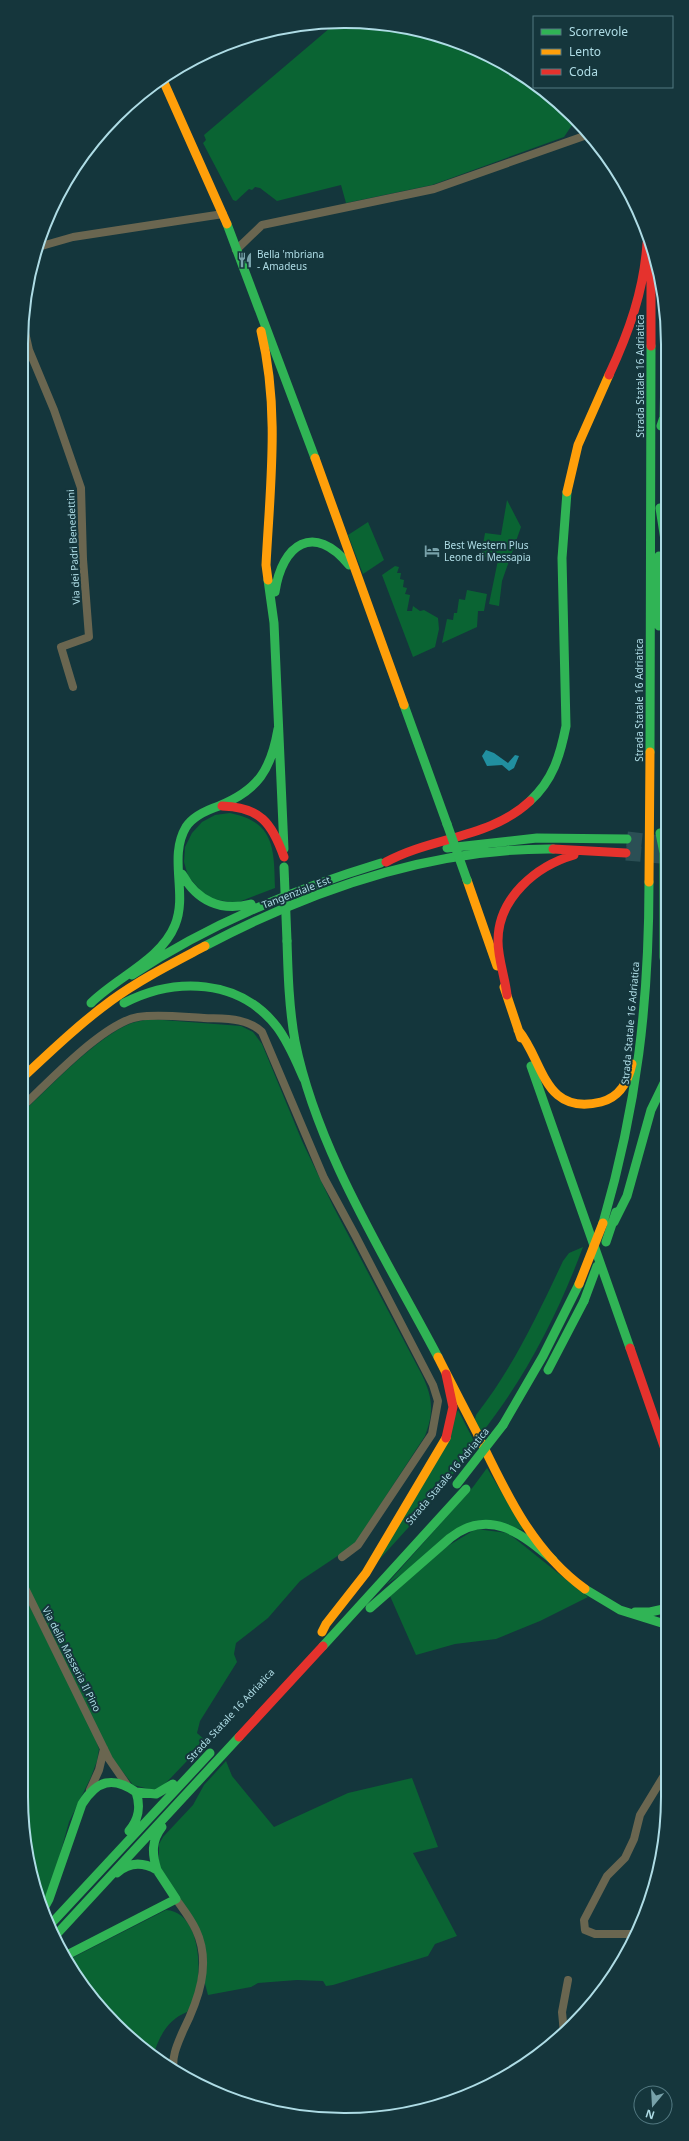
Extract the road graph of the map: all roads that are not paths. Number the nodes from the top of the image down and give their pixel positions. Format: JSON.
{"nodes":[{"id":1,"x":165,"y":84,"type":"edge"},
{"id":2,"x":583,"y":137,"type":"edge"},
{"id":3,"x":223,"y":214,"type":"junction"},
{"id":4,"x":44,"y":245,"type":"edge"},
{"id":5,"x":236,"y":250,"type":"junction"},
{"id":6,"x":647,"y":253,"type":"edge"},
{"id":7,"x":651,"y":267,"type":"edge"},
{"id":8,"x":253,"y":295,"type":"junction"},
{"id":9,"x":661,"y":344,"type":"edge"},
{"id":10,"x":28,"y":346,"type":"edge"},
{"id":11,"x":274,"y":412,"type":"junction"},
{"id":12,"x":298,"y":413,"type":"junction"},
{"id":13,"x":661,"y":429,"type":"edge"},
{"id":14,"x":660,"y":456,"type":"dead end"},
{"id":15,"x":660,"y":508,"type":"junction"},
{"id":16,"x":661,"y":514,"type":"edge"},
{"id":17,"x":360,"y":585,"type":"junction"},
{"id":18,"x":274,"y":623,"type":"junction"},
{"id":19,"x":73,"y":687,"type":"dead end"},
{"id":20,"x":278,"y":729,"type":"junction"},
{"id":21,"x":659,"y":787,"type":"dead end"},
{"id":22,"x":219,"y":806,"type":"junction"},
{"id":23,"x":661,"y":835,"type":"edge"},
{"id":24,"x":627,"y":839,"type":"tunnel mouth"},
{"id":25,"x":284,"y":857,"type":"junction"},
{"id":26,"x":386,"y":862,"type":"junction"},
{"id":27,"x":179,"y":867,"type":"junction"},
{"id":28,"x":650,"y":875,"type":"junction"},
{"id":29,"x":327,"y":881,"type":"junction"},
{"id":30,"x":656,"y":969,"type":"dead end"},
{"id":31,"x":507,"y":995,"type":"junction"},
{"id":32,"x":85,"y":1008,"type":"junction"},
{"id":33,"x":518,"y":1030,"type":"junction"},
{"id":34,"x":48,"y":1055,"type":"junction"},
{"id":35,"x":28,"y":1060,"type":"edge"},
{"id":36,"x":28,"y":1073,"type":"edge"},
{"id":37,"x":304,"y":1079,"type":"junction"},
{"id":38,"x":661,"y":1088,"type":"edge"},
{"id":39,"x":28,"y":1102,"type":"edge"},
{"id":40,"x":642,"y":1105,"type":"dead end"},
{"id":41,"x":612,"y":1225,"type":"junction"},
{"id":42,"x":446,"y":1374,"type":"junction"},
{"id":43,"x":545,"y":1376,"type":"dead end"},
{"id":44,"x":661,"y":1438,"type":"edge"},
{"id":45,"x":498,"y":1450,"type":"dead end"},
{"id":46,"x":485,"y":1467,"type":"dead end"},
{"id":47,"x":468,"y":1486,"type":"dead end"},
{"id":48,"x":454,"y":1487,"type":"dead end"},
{"id":49,"x":441,"y":1502,"type":"dead end"},
{"id":50,"x":342,"y":1557,"type":"dead end"},
{"id":51,"x":552,"y":1560,"type":"junction"},
{"id":52,"x":28,"y":1594,"type":"edge"},
{"id":53,"x":610,"y":1605,"type":"junction"},
{"id":54,"x":661,"y":1609,"type":"edge"},
{"id":55,"x":661,"y":1623,"type":"edge"},
{"id":56,"x":330,"y":1638,"type":"junction"},
{"id":57,"x":104,"y":1748,"type":"junction"},
{"id":58,"x":661,"y":1780,"type":"edge"},
{"id":59,"x":128,"y":1785,"type":"junction"},
{"id":60,"x":192,"y":1788,"type":"junction"},
{"id":61,"x":90,"y":1791,"type":"junction"},
{"id":62,"x":136,"y":1792,"type":"junction"},
{"id":63,"x":101,"y":1868,"type":"junction"},
{"id":64,"x":157,"y":1870,"type":"junction"},
{"id":65,"x":176,"y":1899,"type":"junction"},
{"id":66,"x":47,"y":1903,"type":"edge"},
{"id":67,"x":74,"y":1915,"type":"junction"},
{"id":68,"x":53,"y":1921,"type":"edge"},
{"id":69,"x":59,"y":1932,"type":"edge"},
{"id":70,"x":629,"y":1934,"type":"edge"},
{"id":71,"x":69,"y":1954,"type":"edge"},
{"id":72,"x":568,"y":1980,"type":"dead end"},
{"id":73,"x":563,"y":2024,"type":"edge"},
{"id":74,"x":174,"y":2063,"type":"edge"}],
"edges":[{"from":1,"to":3,"type":"main road"},
{"from":2,"to":5,"type":"street"},
{"from":3,"to":4,"type":"street"},
{"from":3,"to":5,"type":"main road"},
{"from":5,"to":8,"type":"main road"},
{"from":6,"to":26,"type":"main road"},
{"from":7,"to":28,"type":"main road","name":"Strada Statale 16 Adriatica"},
{"from":8,"to":11,"type":"main road"},
{"from":8,"to":12,"type":"main road"},
{"from":9,"to":13,"type":"main road","name":"Strada Statale 16 Adriatica"},
{"from":10,"to":19,"type":"street","name":"Via dei Padri Benedettini"},
{"from":11,"to":12,"type":"main road"},
{"from":11,"to":18,"type":"main road"},
{"from":12,"to":17,"type":"main road"},
{"from":14,"to":15,"type":"main road","name":"Strada Statale 16 Adriatica"},
{"from":15,"to":16,"type":"main road"},
{"from":15,"to":21,"type":"main road","name":"Strada Statale 16 Adriatica"},
{"from":17,"to":18,"type":"main road"},
{"from":17,"to":31,"type":"main road","bridge":true},
{"from":18,"to":20,"type":"main road"},
{"from":20,"to":22,"type":"main road"},
{"from":20,"to":25,"type":"main road"},
{"from":22,"to":25,"type":"main road"},
{"from":22,"to":27,"type":"main road"},
{"from":23,"to":30,"type":"main road"},
{"from":24,"to":26,"type":"main road","name":"Tangenziale Est"},
{"from":25,"to":37,"type":"main road","bridge":true},
{"from":26,"to":29,"type":"main road","name":"Tangenziale Est"},
{"from":27,"to":29,"type":"main road"},
{"from":27,"to":32,"type":"main road"},
{"from":28,"to":33,"type":"main road"},
{"from":28,"to":48,"type":"main road","name":"Strada Statale 16 Adriatica","bridge":true},
{"from":29,"to":32,"type":"main road","name":"Tangenziale Est"},
{"from":31,"to":33,"type":"main road"},
{"from":31,"to":34,"type":"main road","name":"Tangenziale Est"},
{"from":32,"to":35,"type":"main road","name":"Tangenziale Est"},
{"from":33,"to":44,"type":"main road"},
{"from":34,"to":36,"type":"main road","name":"Tangenziale Est"},
{"from":34,"to":37,"type":"main road"},
{"from":37,"to":42,"type":"main road"},
{"from":38,"to":41,"type":"main road"},
{"from":39,"to":50,"type":"street"},
{"from":40,"to":41,"type":"main road"},
{"from":41,"to":43,"type":"main road","bridge":true},
{"from":42,"to":49,"type":"main road","name":"Strada Statale 16 Adriatica"},
{"from":42,"to":51,"type":"main road"},
{"from":45,"to":46,"type":"main road"},
{"from":47,"to":56,"type":"main road","name":"Strada Statale 16 Adriatica"},
{"from":51,"to":53,"type":"main road"},
{"from":51,"to":56,"type":"main road"},
{"from":52,"to":57,"type":"street","name":"Via della Masseria Il Pino"},
{"from":53,"to":54,"type":"main road"},
{"from":53,"to":55,"type":"main road"},
{"from":56,"to":60,"type":"main road","name":"Strada Statale 16 Adriatica"},
{"from":57,"to":59,"type":"street","name":"Via della Masseria Il Pino"},
{"from":57,"to":61,"type":"street"},
{"from":58,"to":70,"type":"street"},
{"from":59,"to":61,"type":"main road"},
{"from":59,"to":62,"type":"main road"},
{"from":60,"to":64,"type":"main road"},
{"from":60,"to":67,"type":"main road","name":"Strada Statale 16 Adriatica"},
{"from":61,"to":66,"type":"main road"},
{"from":62,"to":63,"type":"main road"},
{"from":62,"to":63,"type":"main road","name":"Strada Statale 16 Adriatica"},
{"from":63,"to":68,"type":"main road","name":"Strada Statale 16 Adriatica"},
{"from":64,"to":65,"type":"main road"},
{"from":64,"to":67,"type":"main road"},
{"from":65,"to":71,"type":"main road"},
{"from":65,"to":74,"type":"street"},
{"from":67,"to":69,"type":"main road","name":"Strada Statale 16 Adriatica"},
{"from":72,"to":73,"type":"street"}]}
